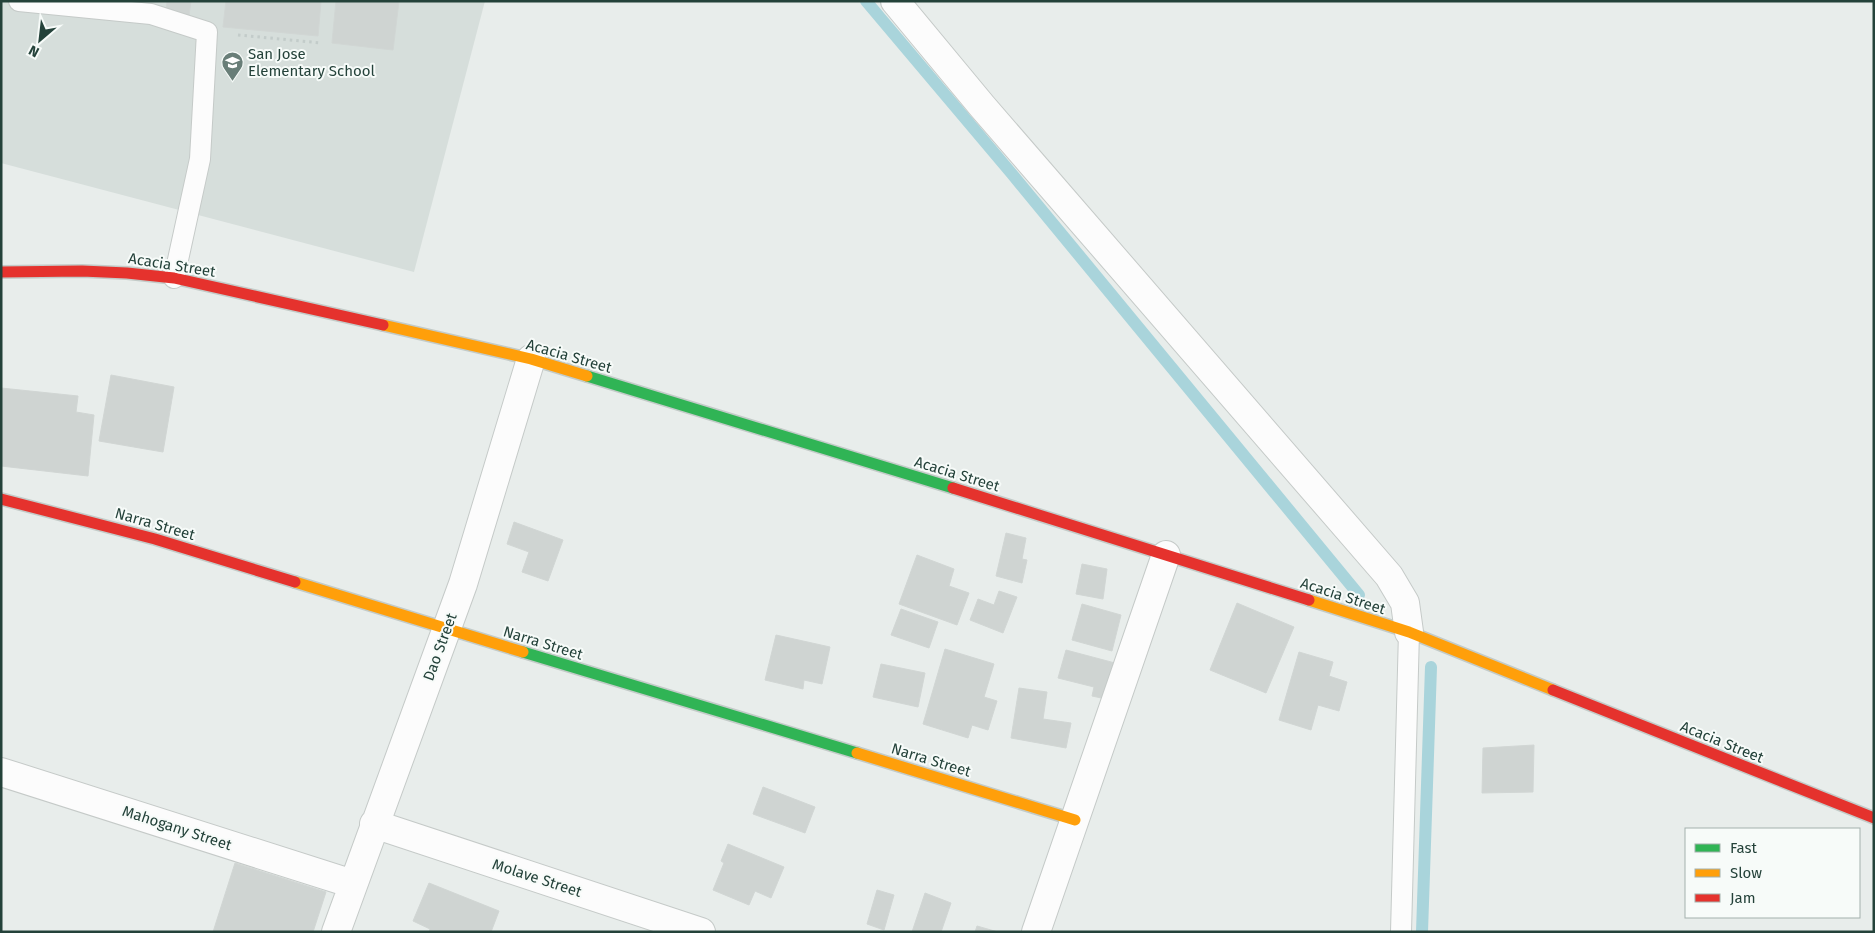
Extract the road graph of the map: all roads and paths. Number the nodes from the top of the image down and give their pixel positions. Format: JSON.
{"nodes":[{"id":1,"x":19,"y":1,"type":"edge"},
{"id":2,"x":895,"y":1,"type":"edge"},
{"id":3,"x":207,"y":32,"type":"junction"},
{"id":4,"x":322,"y":43,"type":"dead end"},
{"id":5,"x":1,"y":272,"type":"edge"},
{"id":6,"x":174,"y":278,"type":"junction"},
{"id":7,"x":531,"y":359,"type":"junction"},
{"id":8,"x":1,"y":499,"type":"edge"},
{"id":9,"x":1166,"y":555,"type":"junction"},
{"id":10,"x":447,"y":629,"type":"junction"},
{"id":11,"x":1408,"y":632,"type":"junction"},
{"id":12,"x":1,"y":772,"type":"edge"},
{"id":13,"x":1874,"y":818,"type":"edge"},
{"id":14,"x":1075,"y":820,"type":"junction"},
{"id":15,"x":374,"y":824,"type":"junction"},
{"id":16,"x":353,"y":884,"type":"junction"},
{"id":17,"x":336,"y":932,"type":"edge"},
{"id":18,"x":701,"y":932,"type":"edge"},
{"id":19,"x":1036,"y":932,"type":"edge"},
{"id":20,"x":1401,"y":932,"type":"edge"}],
"edges":[{"from":1,"to":3,"type":"lane"},
{"from":2,"to":11,"type":"street"},
{"from":3,"to":4,"type":"path"},
{"from":3,"to":6,"type":"lane"},
{"from":5,"to":6,"type":"street","name":"Acacia Street"},
{"from":6,"to":7,"type":"street","name":"Acacia Street"},
{"from":7,"to":9,"type":"street","name":"Acacia Street"},
{"from":7,"to":10,"type":"street","name":"Dao Street"},
{"from":8,"to":10,"type":"street","name":"Narra Street"},
{"from":9,"to":11,"type":"street","name":"Acacia Street"},
{"from":9,"to":14,"type":"street"},
{"from":10,"to":14,"type":"street","name":"Narra Street"},
{"from":10,"to":15,"type":"street","name":"Dao Street"},
{"from":11,"to":13,"type":"street","name":"Acacia Street"},
{"from":11,"to":20,"type":"lane"},
{"from":12,"to":16,"type":"street","name":"Mahogany Street"},
{"from":14,"to":19,"type":"street"},
{"from":15,"to":16,"type":"street","name":"Dao Street"},
{"from":15,"to":18,"type":"street","name":"Molave Street"},
{"from":16,"to":17,"type":"street","name":"Dao Street"}]}
